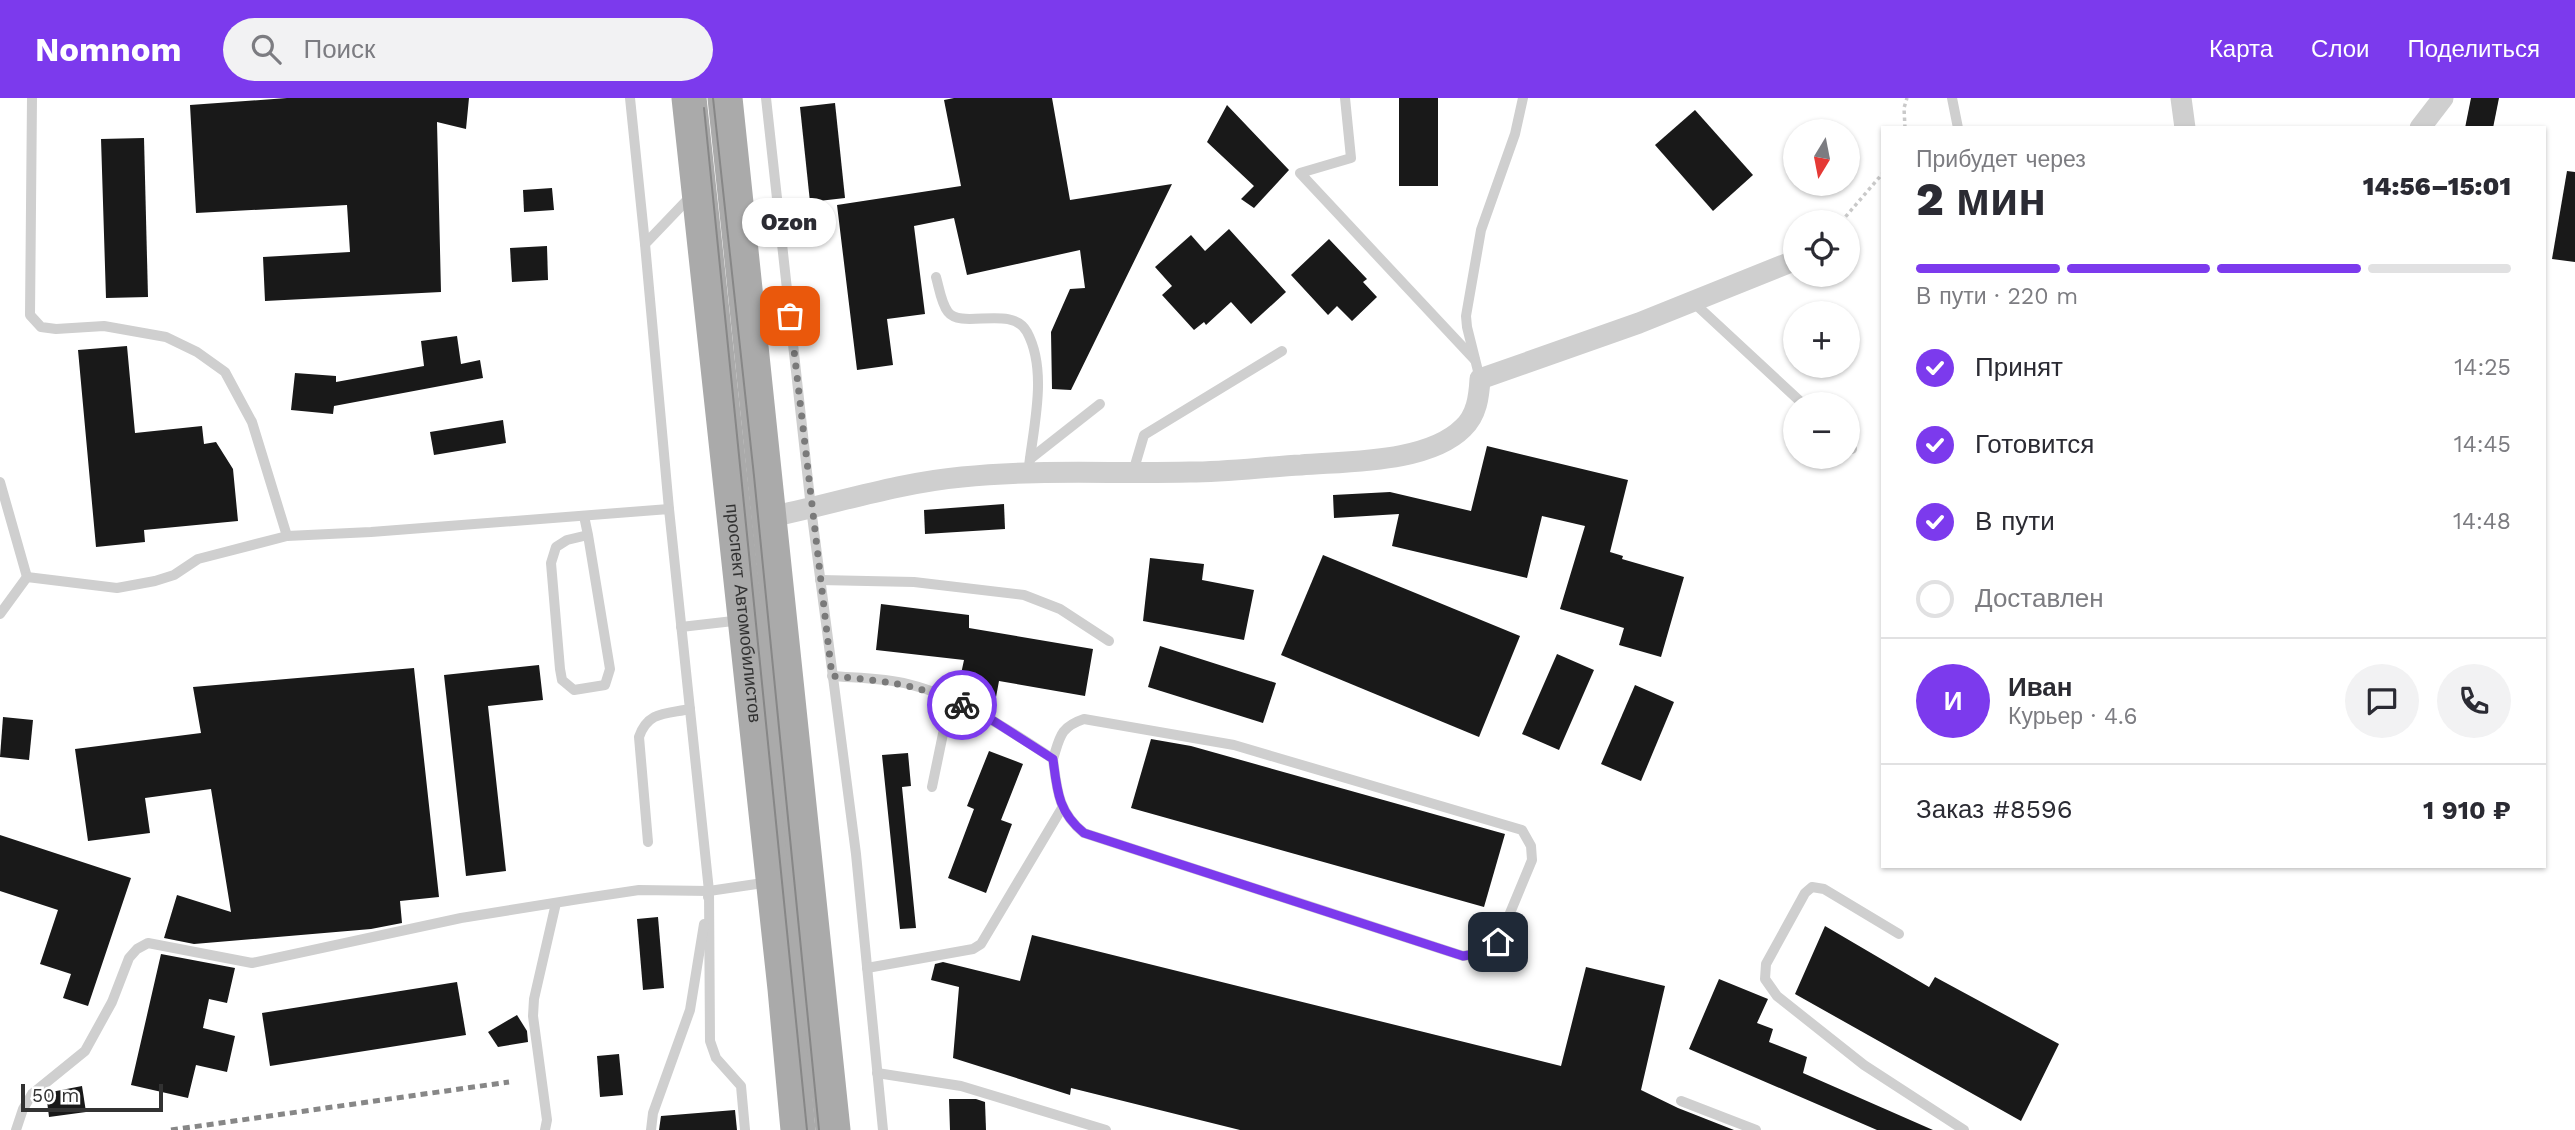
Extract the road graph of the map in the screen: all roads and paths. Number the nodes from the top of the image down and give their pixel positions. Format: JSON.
{"nodes":[{"id":1,"x":32,"y":98,"type":"edge"},
{"id":2,"x":630,"y":98,"type":"edge"},
{"id":3,"x":689,"y":98,"type":"edge"},
{"id":4,"x":725,"y":98,"type":"edge"},
{"id":5,"x":766,"y":98,"type":"edge"},
{"id":6,"x":1346,"y":98,"type":"edge"},
{"id":7,"x":1523,"y":98,"type":"edge"},
{"id":8,"x":1907,"y":98,"type":"edge"},
{"id":9,"x":1952,"y":98,"type":"edge"},
{"id":10,"x":2181,"y":98,"type":"edge"},
{"id":11,"x":2443,"y":98,"type":"edge"},
{"id":12,"x":1905,"y":126,"type":"edge"},
{"id":13,"x":1958,"y":126,"type":"edge"},
{"id":14,"x":2185,"y":126,"type":"edge"},
{"id":15,"x":2422,"y":126,"type":"edge"},
{"id":16,"x":1881,"y":175,"type":"edge"},
{"id":17,"x":699,"y":187,"type":"junction"},
{"id":18,"x":1852,"y":210,"type":"edge"},
{"id":19,"x":645,"y":244,"type":"junction"},
{"id":20,"x":1783,"y":265,"type":"edge"},
{"id":21,"x":936,"y":277,"type":"dead end"},
{"id":22,"x":1693,"y":302,"type":"junction"},
{"id":23,"x":1282,"y":351,"type":"dead end"},
{"id":24,"x":1478,"y":369,"type":"junction"},
{"id":25,"x":1791,"y":392,"type":"edge"},
{"id":26,"x":1100,"y":404,"type":"dead end"},
{"id":27,"x":1029,"y":467,"type":"junction"},
{"id":28,"x":1133,"y":472,"type":"junction"},
{"id":29,"x":0,"y":482,"type":"edge"},
{"id":30,"x":811,"y":508,"type":"junction"},
{"id":31,"x":668,"y":509,"type":"junction"},
{"id":32,"x":584,"y":516,"type":"junction"},
{"id":33,"x":770,"y":517,"type":"junction"},
{"id":34,"x":588,"y":535,"type":"junction"},
{"id":35,"x":287,"y":536,"type":"junction"},
{"id":36,"x":27,"y":577,"type":"junction"},
{"id":37,"x":820,"y":580,"type":"junction"},
{"id":38,"x":0,"y":614,"type":"edge"},
{"id":39,"x":745,"y":620,"type":"junction"},
{"id":40,"x":681,"y":627,"type":"junction"},
{"id":41,"x":1110,"y":641,"type":"dead end"},
{"id":42,"x":832,"y":676,"type":"junction"},
{"id":43,"x":950,"y":700,"type":"junction"},
{"id":44,"x":690,"y":709,"type":"junction"},
{"id":45,"x":1053,"y":759,"type":"junction"},
{"id":46,"x":932,"y":787,"type":"dead end"},
{"id":47,"x":1062,"y":807,"type":"junction"},
{"id":48,"x":648,"y":842,"type":"dead end"},
{"id":49,"x":772,"y":882,"type":"junction"},
{"id":50,"x":709,"y":891,"type":"junction"},
{"id":51,"x":555,"y":903,"type":"junction"},
{"id":52,"x":1899,"y":934,"type":"dead end"},
{"id":53,"x":867,"y":968,"type":"junction"},
{"id":54,"x":877,"y":1073,"type":"junction"},
{"id":55,"x":1681,"y":1101,"type":"dead end"},
{"id":56,"x":16,"y":1130,"type":"edge"},
{"id":57,"x":545,"y":1130,"type":"edge"},
{"id":58,"x":651,"y":1130,"type":"edge"},
{"id":59,"x":745,"y":1130,"type":"edge"},
{"id":60,"x":798,"y":1130,"type":"edge"},
{"id":61,"x":834,"y":1130,"type":"edge"},
{"id":62,"x":883,"y":1130,"type":"edge"},
{"id":63,"x":1106,"y":1130,"type":"edge"},
{"id":64,"x":1756,"y":1130,"type":"edge"},
{"id":65,"x":1964,"y":1130,"type":"edge"}],
"edges":[{"from":1,"to":35,"type":"lane"},
{"from":2,"to":19,"type":"lane"},
{"from":3,"to":17,"type":"main road","name":"проспект Автомобилистов"},
{"from":4,"to":33,"type":"main road","name":"проспект Автомобилистов"},
{"from":5,"to":30,"type":"lane"},
{"from":6,"to":24,"type":"lane"},
{"from":7,"to":24,"type":"lane"},
{"from":8,"to":12,"type":"path"},
{"from":9,"to":13,"type":"lane"},
{"from":10,"to":14,"type":"street"},
{"from":11,"to":15,"type":"street"},
{"from":16,"to":18,"type":"path"},
{"from":17,"to":19,"type":"lane"},
{"from":17,"to":39,"type":"main road","name":"проспект Автомобилистов"},
{"from":19,"to":31,"type":"lane"},
{"from":20,"to":22,"type":"street"},
{"from":21,"to":27,"type":"lane"},
{"from":22,"to":24,"type":"street"},
{"from":22,"to":25,"type":"lane"},
{"from":23,"to":28,"type":"lane"},
{"from":24,"to":28,"type":"street"},
{"from":26,"to":27,"type":"lane"},
{"from":27,"to":28,"type":"street"},
{"from":27,"to":30,"type":"street"},
{"from":29,"to":36,"type":"lane"},
{"from":30,"to":33,"type":"street"},
{"from":30,"to":37,"type":"lane"},
{"from":31,"to":32,"type":"lane"},
{"from":31,"to":40,"type":"lane"},
{"from":32,"to":34,"type":"lane"},
{"from":32,"to":35,"type":"lane"},
{"from":33,"to":61,"type":"main road","name":"проспект Автомобилистов"},
{"from":34,"to":34,"type":"lane"},
{"from":35,"to":36,"type":"lane"},
{"from":36,"to":38,"type":"lane"},
{"from":37,"to":41,"type":"lane"},
{"from":37,"to":42,"type":"lane"},
{"from":39,"to":40,"type":"lane"},
{"from":39,"to":49,"type":"main road","name":"проспект Автомобилистов"},
{"from":40,"to":44,"type":"lane"},
{"from":42,"to":43,"type":"lane"},
{"from":42,"to":53,"type":"lane"},
{"from":43,"to":45,"type":"lane"},
{"from":43,"to":46,"type":"lane"},
{"from":44,"to":48,"type":"lane"},
{"from":44,"to":50,"type":"lane"},
{"from":45,"to":47,"type":"lane"},
{"from":45,"to":47,"type":"lane"},
{"from":47,"to":53,"type":"lane"},
{"from":49,"to":50,"type":"lane"},
{"from":49,"to":60,"type":"main road","name":"проспект Автомобилистов"},
{"from":50,"to":51,"type":"lane"},
{"from":50,"to":58,"type":"lane"},
{"from":50,"to":59,"type":"lane"},
{"from":51,"to":56,"type":"lane"},
{"from":51,"to":57,"type":"lane"},
{"from":52,"to":65,"type":"lane"},
{"from":53,"to":54,"type":"lane"},
{"from":54,"to":62,"type":"lane"},
{"from":54,"to":63,"type":"lane"},
{"from":55,"to":64,"type":"lane"}]}
